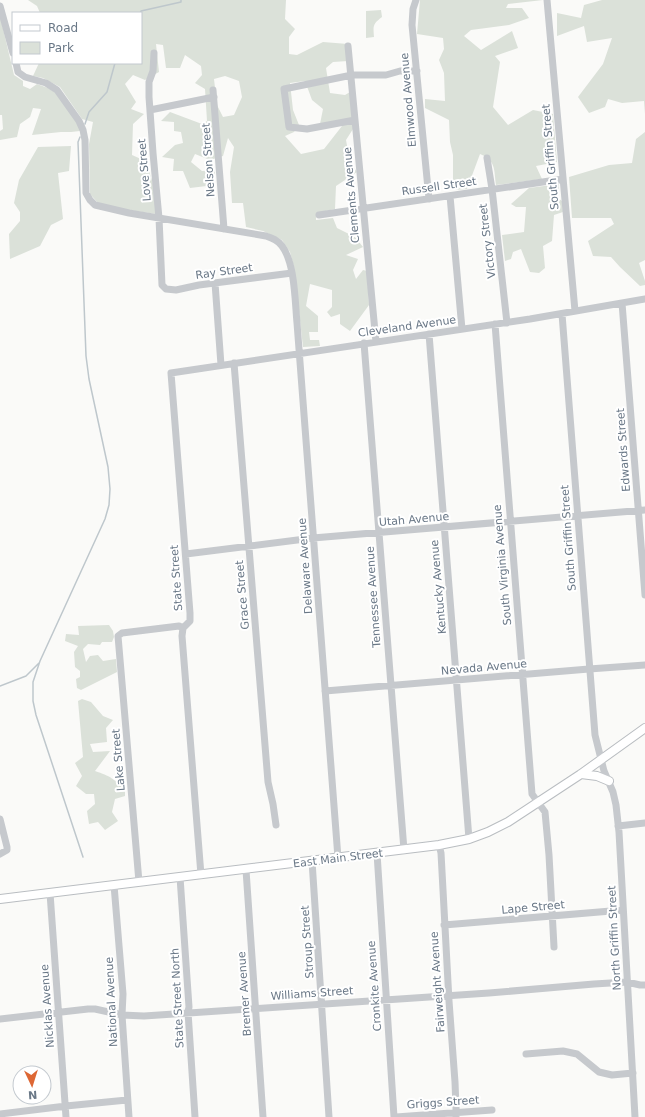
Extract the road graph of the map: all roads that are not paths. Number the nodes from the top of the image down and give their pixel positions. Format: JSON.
{"nodes":[{"id":1,"x":416,"y":0,"type":"edge"},
{"id":2,"x":547,"y":0,"type":"edge"},
{"id":3,"x":0,"y":8,"type":"edge"},
{"id":4,"x":348,"y":46,"type":"dead end"},
{"id":5,"x":12,"y":50,"type":"edge"},
{"id":6,"x":154,"y":53,"type":"dead end"},
{"id":7,"x":16,"y":64,"type":"edge"},
{"id":8,"x":417,"y":70,"type":"junction"},
{"id":9,"x":352,"y":75,"type":"junction"},
{"id":10,"x":150,"y":110,"type":"junction"},
{"id":11,"x":355,"y":120,"type":"junction"},
{"id":12,"x":487,"y":158,"type":"dead end"},
{"id":13,"x":563,"y":179,"type":"junction"},
{"id":14,"x":492,"y":189,"type":"junction"},
{"id":15,"x":450,"y":196,"type":"junction"},
{"id":16,"x":429,"y":199,"type":"junction"},
{"id":17,"x":363,"y":208,"type":"junction"},
{"id":18,"x":318,"y":215,"type":"dead end"},
{"id":19,"x":159,"y":218,"type":"junction"},
{"id":20,"x":224,"y":228,"type":"junction"},
{"id":21,"x":292,"y":273,"type":"junction"},
{"id":22,"x":214,"y":284,"type":"junction"},
{"id":23,"x":162,"y":285,"type":"joint"},
{"id":24,"x":645,"y":299,"type":"edge"},
{"id":25,"x":622,"y":303,"type":"junction"},
{"id":26,"x":575,"y":311,"type":"junction"},
{"id":27,"x":562,"y":314,"type":"junction"},
{"id":28,"x":507,"y":323,"type":"junction"},
{"id":29,"x":495,"y":324,"type":"junction"},
{"id":30,"x":462,"y":329,"type":"junction"},
{"id":31,"x":429,"y":334,"type":"junction"},
{"id":32,"x":376,"y":342,"type":"junction"},
{"id":33,"x":364,"y":344,"type":"junction"},
{"id":34,"x":299,"y":353,"type":"junction"},
{"id":35,"x":234,"y":363,"type":"junction"},
{"id":36,"x":221,"y":365,"type":"junction"},
{"id":37,"x":171,"y":373,"type":"joint"},
{"id":38,"x":642,"y":510,"type":"edge"},
{"id":39,"x":577,"y":516,"type":"junction"},
{"id":40,"x":510,"y":522,"type":"junction"},
{"id":41,"x":444,"y":527,"type":"junction"},
{"id":42,"x":379,"y":532,"type":"junction"},
{"id":43,"x":313,"y":538,"type":"junction"},
{"id":44,"x":249,"y":545,"type":"junction"},
{"id":45,"x":186,"y":554,"type":"junction"},
{"id":46,"x":645,"y":595,"type":"edge"},
{"id":47,"x":183,"y":628,"type":"junction"},
{"id":48,"x":645,"y":665,"type":"edge"},
{"id":49,"x":590,"y":669,"type":"junction"},
{"id":50,"x":522,"y":674,"type":"junction"},
{"id":51,"x":456,"y":680,"type":"junction"},
{"id":52,"x":390,"y":685,"type":"junction"},
{"id":53,"x":325,"y":691,"type":"junction"},
{"id":54,"x":645,"y":728,"type":"edge"},
{"id":55,"x":602,"y":759,"type":"junction"},
{"id":56,"x":581,"y":774,"type":"junction"},
{"id":57,"x":608,"y":781,"type":"junction"},
{"id":58,"x":538,"y":802,"type":"junction"},
{"id":59,"x":0,"y":818,"type":"edge"},
{"id":60,"x":645,"y":823,"type":"edge"},
{"id":61,"x":276,"y":825,"type":"dead end"},
{"id":62,"x":618,"y":826,"type":"junction"},
{"id":63,"x":469,"y":839,"type":"junction"},
{"id":64,"x":439,"y":845,"type":"junction"},
{"id":65,"x":404,"y":850,"type":"junction"},
{"id":66,"x":377,"y":853,"type":"junction"},
{"id":67,"x":0,"y":854,"type":"edge"},
{"id":68,"x":338,"y":858,"type":"junction"},
{"id":69,"x":312,"y":861,"type":"junction"},
{"id":70,"x":246,"y":870,"type":"junction"},
{"id":71,"x":201,"y":875,"type":"junction"},
{"id":72,"x":180,"y":878,"type":"junction"},
{"id":73,"x":139,"y":882,"type":"junction"},
{"id":74,"x":114,"y":885,"type":"junction"},
{"id":75,"x":50,"y":893,"type":"junction"},
{"id":76,"x":0,"y":899,"type":"edge"},
{"id":77,"x":623,"y":910,"type":"junction"},
{"id":78,"x":552,"y":916,"type":"junction"},
{"id":79,"x":444,"y":925,"type":"junction"},
{"id":80,"x":554,"y":947,"type":"dead end"},
{"id":81,"x":627,"y":982,"type":"junction"},
{"id":82,"x":645,"y":985,"type":"edge"},
{"id":83,"x":448,"y":996,"type":"junction"},
{"id":84,"x":386,"y":1000,"type":"junction"},
{"id":85,"x":322,"y":1003,"type":"junction"},
{"id":86,"x":256,"y":1008,"type":"junction"},
{"id":87,"x":59,"y":1012,"type":"junction"},
{"id":88,"x":188,"y":1012,"type":"junction"},
{"id":89,"x":122,"y":1015,"type":"junction"},
{"id":90,"x":0,"y":1020,"type":"edge"},
{"id":91,"x":526,"y":1054,"type":"dead end"},
{"id":92,"x":633,"y":1074,"type":"junction"},
{"id":93,"x":127,"y":1100,"type":"junction"},
{"id":94,"x":66,"y":1106,"type":"junction"},
{"id":95,"x":492,"y":1110,"type":"dead end"},
{"id":96,"x":0,"y":1114,"type":"edge"},
{"id":97,"x":455,"y":1115,"type":"edge"},
{"id":98,"x":66,"y":1117,"type":"edge"},
{"id":99,"x":129,"y":1117,"type":"edge"},
{"id":100,"x":196,"y":1117,"type":"edge"},
{"id":101,"x":263,"y":1117,"type":"edge"},
{"id":102,"x":329,"y":1117,"type":"edge"},
{"id":103,"x":395,"y":1117,"type":"edge"},
{"id":104,"x":635,"y":1117,"type":"edge"}],
"edges":[{"from":1,"to":8,"type":"street","name":"Elmwood Avenue"},
{"from":2,"to":13,"type":"street","name":"South Griffin Street"},
{"from":3,"to":5,"type":"street"},
{"from":4,"to":9,"type":"street","name":"Clements Avenue"},
{"from":6,"to":10,"type":"street","name":"Love Street"},
{"from":7,"to":19,"type":"street"},
{"from":8,"to":9,"type":"street"},
{"from":8,"to":16,"type":"street","name":"Elmwood Avenue"},
{"from":9,"to":11,"type":"street","name":"Clements Avenue"},
{"from":9,"to":11,"type":"street"},
{"from":10,"to":19,"type":"street","name":"Love Street"},
{"from":10,"to":20,"type":"street","name":"Nelson Street"},
{"from":11,"to":17,"type":"street","name":"Clements Avenue"},
{"from":12,"to":14,"type":"street","name":"Victory Street"},
{"from":13,"to":14,"type":"street","name":"Russell Street"},
{"from":13,"to":26,"type":"street","name":"South Griffin Street"},
{"from":14,"to":15,"type":"street","name":"Russell Street"},
{"from":14,"to":28,"type":"street","name":"Victory Street"},
{"from":15,"to":16,"type":"street","name":"Russell Street"},
{"from":15,"to":30,"type":"street"},
{"from":16,"to":17,"type":"street","name":"Russell Street"},
{"from":17,"to":18,"type":"street","name":"Russell Street"},
{"from":17,"to":32,"type":"street","name":"Clements Avenue"},
{"from":19,"to":20,"type":"street"},
{"from":19,"to":23,"type":"street","name":"Love Street"},
{"from":20,"to":21,"type":"street"},
{"from":21,"to":22,"type":"street","name":"Ray Street"},
{"from":21,"to":34,"type":"street","name":"Delaware Avenue"},
{"from":22,"to":23,"type":"street","name":"Ray Street"},
{"from":22,"to":36,"type":"street"},
{"from":24,"to":25,"type":"street","name":"Cleveland Avenue"},
{"from":25,"to":26,"type":"street","name":"Cleveland Avenue"},
{"from":25,"to":38,"type":"street","name":"Edwards Street"},
{"from":26,"to":27,"type":"street","name":"Cleveland Avenue"},
{"from":27,"to":28,"type":"street","name":"Cleveland Avenue"},
{"from":27,"to":39,"type":"street","name":"South Griffin Street"},
{"from":28,"to":29,"type":"street","name":"Cleveland Avenue"},
{"from":29,"to":30,"type":"street","name":"Cleveland Avenue"},
{"from":29,"to":40,"type":"street","name":"South Virginia Avenue"},
{"from":30,"to":31,"type":"street","name":"Cleveland Avenue"},
{"from":31,"to":32,"type":"street","name":"Cleveland Avenue"},
{"from":31,"to":41,"type":"street","name":"Kentucky Avenue"},
{"from":32,"to":33,"type":"street","name":"Cleveland Avenue"},
{"from":33,"to":34,"type":"street","name":"Cleveland Avenue"},
{"from":33,"to":42,"type":"street","name":"Tennessee Avenue"},
{"from":34,"to":35,"type":"street","name":"Cleveland Avenue"},
{"from":34,"to":43,"type":"street","name":"Delaware Avenue"},
{"from":35,"to":36,"type":"street","name":"Cleveland Avenue"},
{"from":35,"to":44,"type":"street","name":"Grace Street"},
{"from":36,"to":37,"type":"street","name":"Cleveland Avenue"},
{"from":37,"to":45,"type":"street","name":"State Street"},
{"from":38,"to":39,"type":"street","name":"Utah Avenue"},
{"from":38,"to":46,"type":"street","name":"Edwards Street"},
{"from":39,"to":40,"type":"street","name":"Utah Avenue"},
{"from":39,"to":49,"type":"street","name":"South Griffin Street"},
{"from":40,"to":41,"type":"street","name":"Utah Avenue"},
{"from":40,"to":50,"type":"street","name":"South Virginia Avenue"},
{"from":41,"to":42,"type":"street","name":"Utah Avenue"},
{"from":41,"to":51,"type":"street","name":"Kentucky Avenue"},
{"from":42,"to":43,"type":"street","name":"Utah Avenue"},
{"from":42,"to":52,"type":"street","name":"Tennessee Avenue"},
{"from":43,"to":44,"type":"street","name":"Utah Avenue"},
{"from":43,"to":53,"type":"street","name":"Delaware Avenue"},
{"from":44,"to":45,"type":"street","name":"Utah Avenue"},
{"from":44,"to":61,"type":"street","name":"Grace Street"},
{"from":45,"to":47,"type":"street","name":"State Street"},
{"from":47,"to":71,"type":"street","name":"State Street"},
{"from":47,"to":73,"type":"street","name":"Lake Street"},
{"from":48,"to":49,"type":"street","name":"Nevada Avenue"},
{"from":49,"to":50,"type":"street","name":"Nevada Avenue"},
{"from":49,"to":55,"type":"street","name":"South Griffin Street"},
{"from":50,"to":51,"type":"street","name":"Nevada Avenue"},
{"from":50,"to":58,"type":"street","name":"South Virginia Avenue"},
{"from":51,"to":52,"type":"street","name":"Nevada Avenue"},
{"from":51,"to":63,"type":"street","name":"Kentucky Avenue"},
{"from":52,"to":53,"type":"street","name":"Nevada Avenue"},
{"from":52,"to":65,"type":"street","name":"Tennessee Avenue"},
{"from":53,"to":68,"type":"street","name":"Delaware Avenue"},
{"from":54,"to":55,"type":"main road","name":"East Main Street"},
{"from":55,"to":56,"type":"main road","name":"East Main Street"},
{"from":55,"to":57,"type":"street","name":"North Griffin Street"},
{"from":56,"to":57,"type":"main road"},
{"from":56,"to":58,"type":"main road","name":"East Main Street"},
{"from":57,"to":62,"type":"street","name":"North Griffin Street"},
{"from":58,"to":63,"type":"main road","name":"East Main Street"},
{"from":58,"to":78,"type":"street","name":"South Virginia Avenue"},
{"from":59,"to":67,"type":"street"},
{"from":60,"to":62,"type":"street"},
{"from":62,"to":77,"type":"street","name":"North Griffin Street"},
{"from":63,"to":64,"type":"main road","name":"East Main Street"},
{"from":64,"to":65,"type":"main road","name":"East Main Street"},
{"from":64,"to":79,"type":"street","name":"Fairweight Avenue"},
{"from":65,"to":66,"type":"main road","name":"East Main Street"},
{"from":66,"to":68,"type":"main road","name":"East Main Street"},
{"from":66,"to":84,"type":"street","name":"Cronkite Avenue"},
{"from":68,"to":69,"type":"main road","name":"East Main Street"},
{"from":69,"to":70,"type":"main road","name":"East Main Street"},
{"from":69,"to":85,"type":"street","name":"Stroup Street"},
{"from":70,"to":71,"type":"main road","name":"East Main Street"},
{"from":70,"to":86,"type":"street","name":"Bremer Avenue"},
{"from":71,"to":72,"type":"main road","name":"East Main Street"},
{"from":72,"to":73,"type":"main road","name":"East Main Street"},
{"from":72,"to":88,"type":"street","name":"State Street North"},
{"from":73,"to":74,"type":"main road","name":"East Main Street"},
{"from":74,"to":75,"type":"main road","name":"East Main Street"},
{"from":74,"to":89,"type":"street","name":"National Avenue"},
{"from":75,"to":76,"type":"main road","name":"East Main Street"},
{"from":75,"to":87,"type":"street","name":"Nicklas Avenue"},
{"from":77,"to":78,"type":"street","name":"Lape Street"},
{"from":77,"to":81,"type":"street","name":"North Griffin Street"},
{"from":78,"to":79,"type":"street","name":"Lape Street"},
{"from":78,"to":80,"type":"street","name":"South Virginia Avenue"},
{"from":79,"to":83,"type":"street","name":"Fairweight Avenue"},
{"from":81,"to":82,"type":"street","name":"Williams Street"},
{"from":81,"to":83,"type":"street","name":"Williams Street"},
{"from":81,"to":92,"type":"street","name":"North Griffin Street"},
{"from":83,"to":84,"type":"street","name":"Williams Street"},
{"from":83,"to":97,"type":"street","name":"Fairweight Avenue"},
{"from":84,"to":85,"type":"street","name":"Williams Street"},
{"from":84,"to":103,"type":"street","name":"Cronkite Avenue"},
{"from":85,"to":86,"type":"street","name":"Williams Street"},
{"from":85,"to":102,"type":"street","name":"Stroup Street"},
{"from":86,"to":88,"type":"street","name":"Williams Street"},
{"from":86,"to":101,"type":"street","name":"Bremer Avenue"},
{"from":87,"to":89,"type":"street","name":"Williams Street"},
{"from":87,"to":90,"type":"street","name":"Williams Street"},
{"from":87,"to":94,"type":"street","name":"Nicklas Avenue"},
{"from":88,"to":89,"type":"street","name":"Williams Street"},
{"from":88,"to":100,"type":"street","name":"State Street North"},
{"from":89,"to":93,"type":"street","name":"National Avenue"},
{"from":91,"to":92,"type":"street"},
{"from":92,"to":104,"type":"street","name":"North Griffin Street"},
{"from":93,"to":94,"type":"street"},
{"from":93,"to":99,"type":"street","name":"National Avenue"},
{"from":94,"to":96,"type":"street"},
{"from":94,"to":98,"type":"street","name":"Nicklas Avenue"},
{"from":95,"to":97,"type":"street","name":"Griggs Street"},
{"from":97,"to":103,"type":"street","name":"Griggs Street"}]}
